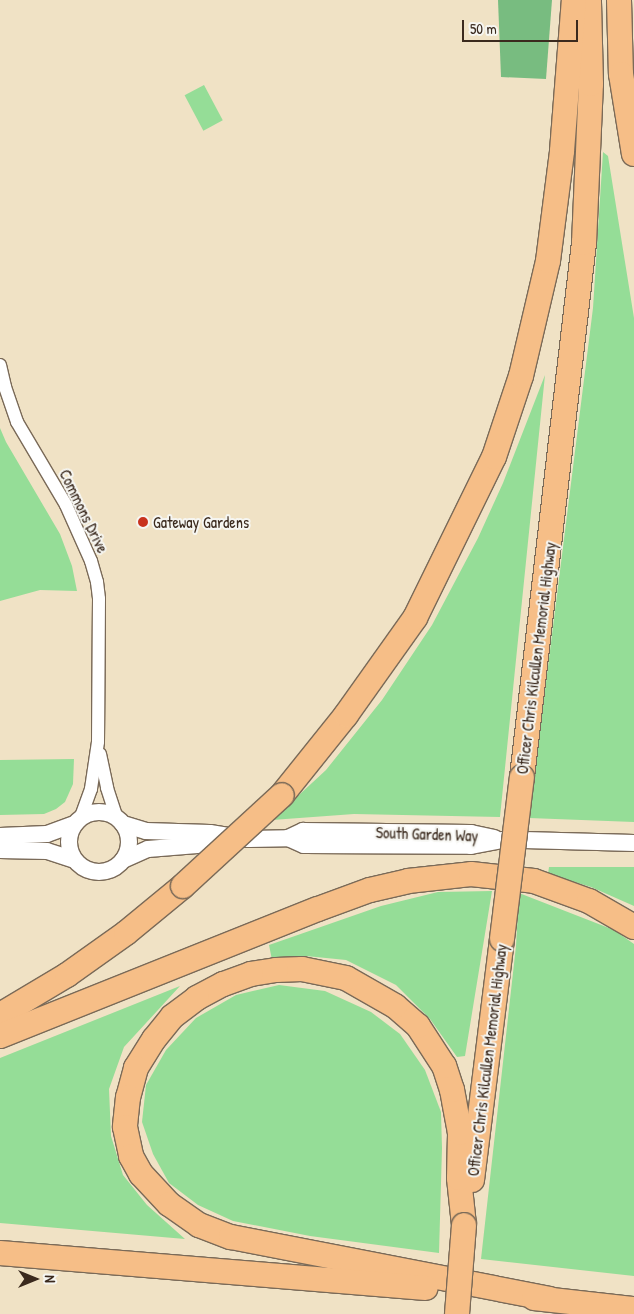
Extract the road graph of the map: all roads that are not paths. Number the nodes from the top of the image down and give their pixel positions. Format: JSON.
{"nodes":[{"id":1,"x":574,"y":0,"type":"edge"},
{"id":2,"x":589,"y":0,"type":"edge"},
{"id":3,"x":619,"y":0,"type":"edge"},
{"id":4,"x":634,"y":154,"type":"edge"},
{"id":5,"x":0,"y":365,"type":"edge"},
{"id":6,"x":98,"y":742,"type":"junction"},
{"id":7,"x":77,"y":821,"type":"junction"},
{"id":8,"x":120,"y":821,"type":"junction"},
{"id":9,"x":0,"y":836,"type":"edge"},
{"id":10,"x":288,"y":838,"type":"junction"},
{"id":11,"x":249,"y":839,"type":"junction"},
{"id":12,"x":524,"y":840,"type":"dead end"},
{"id":13,"x":634,"y":842,"type":"edge"},
{"id":14,"x":0,"y":850,"type":"edge"},
{"id":15,"x":74,"y":860,"type":"junction"},
{"id":16,"x":123,"y":860,"type":"junction"},
{"id":17,"x":634,"y":926,"type":"edge"},
{"id":18,"x":0,"y":1015,"type":"edge"},
{"id":19,"x":0,"y":1036,"type":"edge"},
{"id":20,"x":464,"y":1225,"type":"junction"},
{"id":21,"x":0,"y":1252,"type":"edge"},
{"id":22,"x":550,"y":1299,"type":"junction"},
{"id":23,"x":634,"y":1309,"type":"edge"},
{"id":24,"x":457,"y":1314,"type":"edge"}],
"edges":[{"from":1,"to":18,"type":"highway","bridge":true},
{"from":2,"to":20,"type":"highway","name":"Officer Chris Kilcullen Memorial Highway","bridge":true},
{"from":3,"to":4,"type":"highway"},
{"from":5,"to":6,"type":"street","name":"Commons Drive"},
{"from":6,"to":7,"type":"street","name":"Commons Drive"},
{"from":6,"to":8,"type":"street","name":"Commons Drive"},
{"from":7,"to":8,"type":"street","name":"South Garden Way"},
{"from":7,"to":9,"type":"street","name":"South Garden Way"},
{"from":7,"to":15,"type":"street"},
{"from":8,"to":11,"type":"street","name":"South Garden Way"},
{"from":8,"to":16,"type":"street"},
{"from":10,"to":10,"type":"street","name":"South Garden Way"},
{"from":10,"to":11,"type":"street","name":"South Garden Way"},
{"from":11,"to":16,"type":"street"},
{"from":12,"to":13,"type":"street"},
{"from":14,"to":15,"type":"street"},
{"from":15,"to":16,"type":"street"},
{"from":17,"to":19,"type":"highway"},
{"from":20,"to":22,"type":"highway"},
{"from":20,"to":24,"type":"highway","name":"Officer Chris Kilcullen Memorial Highway","bridge":true},
{"from":21,"to":22,"type":"highway"},
{"from":22,"to":23,"type":"highway"}]}
